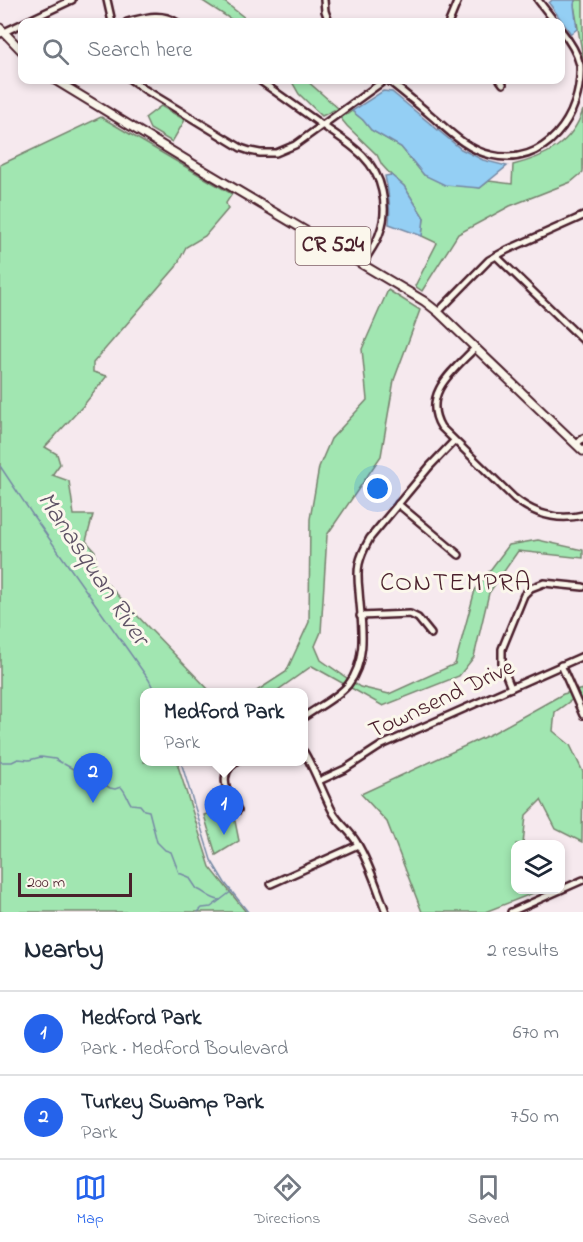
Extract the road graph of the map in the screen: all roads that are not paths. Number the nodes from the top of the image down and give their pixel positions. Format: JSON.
{"nodes":[{"id":1,"x":72,"y":0,"type":"edge"},
{"id":2,"x":107,"y":0,"type":"edge"},
{"id":3,"x":324,"y":0,"type":"edge"},
{"id":4,"x":458,"y":0,"type":"edge"},
{"id":5,"x":538,"y":0,"type":"edge"},
{"id":6,"x":31,"y":18,"type":"edge"},
{"id":7,"x":111,"y":18,"type":"edge"},
{"id":8,"x":142,"y":18,"type":"edge"},
{"id":9,"x":166,"y":18,"type":"edge"},
{"id":10,"x":327,"y":18,"type":"edge"},
{"id":11,"x":451,"y":18,"type":"edge"},
{"id":12,"x":552,"y":18,"type":"edge"},
{"id":13,"x":18,"y":24,"type":"edge"},
{"id":14,"x":1,"y":31,"type":"edge"},
{"id":15,"x":565,"y":35,"type":"edge"},
{"id":16,"x":18,"y":47,"type":"edge"},
{"id":17,"x":62,"y":84,"type":"edge"},
{"id":18,"x":136,"y":84,"type":"edge"},
{"id":19,"x":265,"y":84,"type":"edge"},
{"id":20,"x":381,"y":84,"type":"edge"},
{"id":21,"x":392,"y":84,"type":"edge"},
{"id":22,"x":323,"y":126,"type":"junction"},
{"id":23,"x":583,"y":216,"type":"edge"},
{"id":24,"x":496,"y":256,"type":"junction"},
{"id":25,"x":362,"y":264,"type":"junction"},
{"id":26,"x":438,"y":312,"type":"junction"},
{"id":27,"x":583,"y":340,"type":"edge"},
{"id":28,"x":475,"y":348,"type":"junction"},
{"id":29,"x":583,"y":438,"type":"edge"},
{"id":30,"x":454,"y":441,"type":"junction"},
{"id":31,"x":576,"y":444,"type":"junction"},
{"id":32,"x":583,"y":451,"type":"edge"},
{"id":33,"x":398,"y":504,"type":"junction"},
{"id":34,"x":583,"y":515,"type":"edge"},
{"id":35,"x":459,"y":555,"type":"dead end"},
{"id":36,"x":583,"y":587,"type":"edge"},
{"id":37,"x":360,"y":616,"type":"junction"},
{"id":38,"x":431,"y":634,"type":"dead end"},
{"id":39,"x":583,"y":656,"type":"edge"},
{"id":40,"x":561,"y":666,"type":"junction"},
{"id":41,"x":512,"y":688,"type":"junction"},
{"id":42,"x":308,"y":714,"type":"edge"},
{"id":43,"x":583,"y":715,"type":"edge"},
{"id":44,"x":308,"y":760,"type":"edge"},
{"id":45,"x":232,"y":766,"type":"edge"},
{"id":46,"x":319,"y":781,"type":"junction"},
{"id":47,"x":238,"y":810,"type":"dead end"},
{"id":48,"x":358,"y":845,"type":"junction"},
{"id":49,"x":582,"y":882,"type":"edge"},
{"id":50,"x":271,"y":884,"type":"dead end"},
{"id":51,"x":386,"y":912,"type":"edge"},
{"id":52,"x":511,"y":912,"type":"edge"}],
"edges":[{"from":1,"to":6,"type":"street"},
{"from":2,"to":7,"type":"street"},
{"from":3,"to":10,"type":"street"},
{"from":4,"to":11,"type":"street"},
{"from":5,"to":12,"type":"street"},
{"from":8,"to":9,"type":"street"},
{"from":13,"to":14,"type":"street"},
{"from":14,"to":16,"type":"main road"},
{"from":15,"to":21,"type":"street"},
{"from":17,"to":25,"type":"main road","number":"CR 524"},
{"from":18,"to":22,"type":"street"},
{"from":19,"to":22,"type":"street"},
{"from":20,"to":22,"type":"street"},
{"from":22,"to":25,"type":"street"},
{"from":23,"to":24,"type":"street"},
{"from":24,"to":26,"type":"street"},
{"from":24,"to":27,"type":"street"},
{"from":25,"to":26,"type":"main road","number":"CR 524"},
{"from":26,"to":28,"type":"main road","number":"CR 524"},
{"from":28,"to":30,"type":"street"},
{"from":28,"to":31,"type":"main road","number":"CR 524"},
{"from":29,"to":31,"type":"street"},
{"from":30,"to":33,"type":"street"},
{"from":30,"to":34,"type":"street"},
{"from":31,"to":32,"type":"main road","number":"CR 524"},
{"from":33,"to":35,"type":"street"},
{"from":33,"to":37,"type":"street"},
{"from":36,"to":41,"type":"street"},
{"from":37,"to":38,"type":"street"},
{"from":37,"to":42,"type":"street"},
{"from":39,"to":40,"type":"street","name":"Townsend Drive"},
{"from":40,"to":41,"type":"street","name":"Townsend Drive"},
{"from":40,"to":43,"type":"street"},
{"from":41,"to":46,"type":"street","name":"Townsend Drive"},
{"from":44,"to":46,"type":"street"},
{"from":45,"to":47,"type":"street"},
{"from":46,"to":48,"type":"street"},
{"from":48,"to":50,"type":"street"},
{"from":48,"to":51,"type":"street"},
{"from":49,"to":52,"type":"street"}]}
